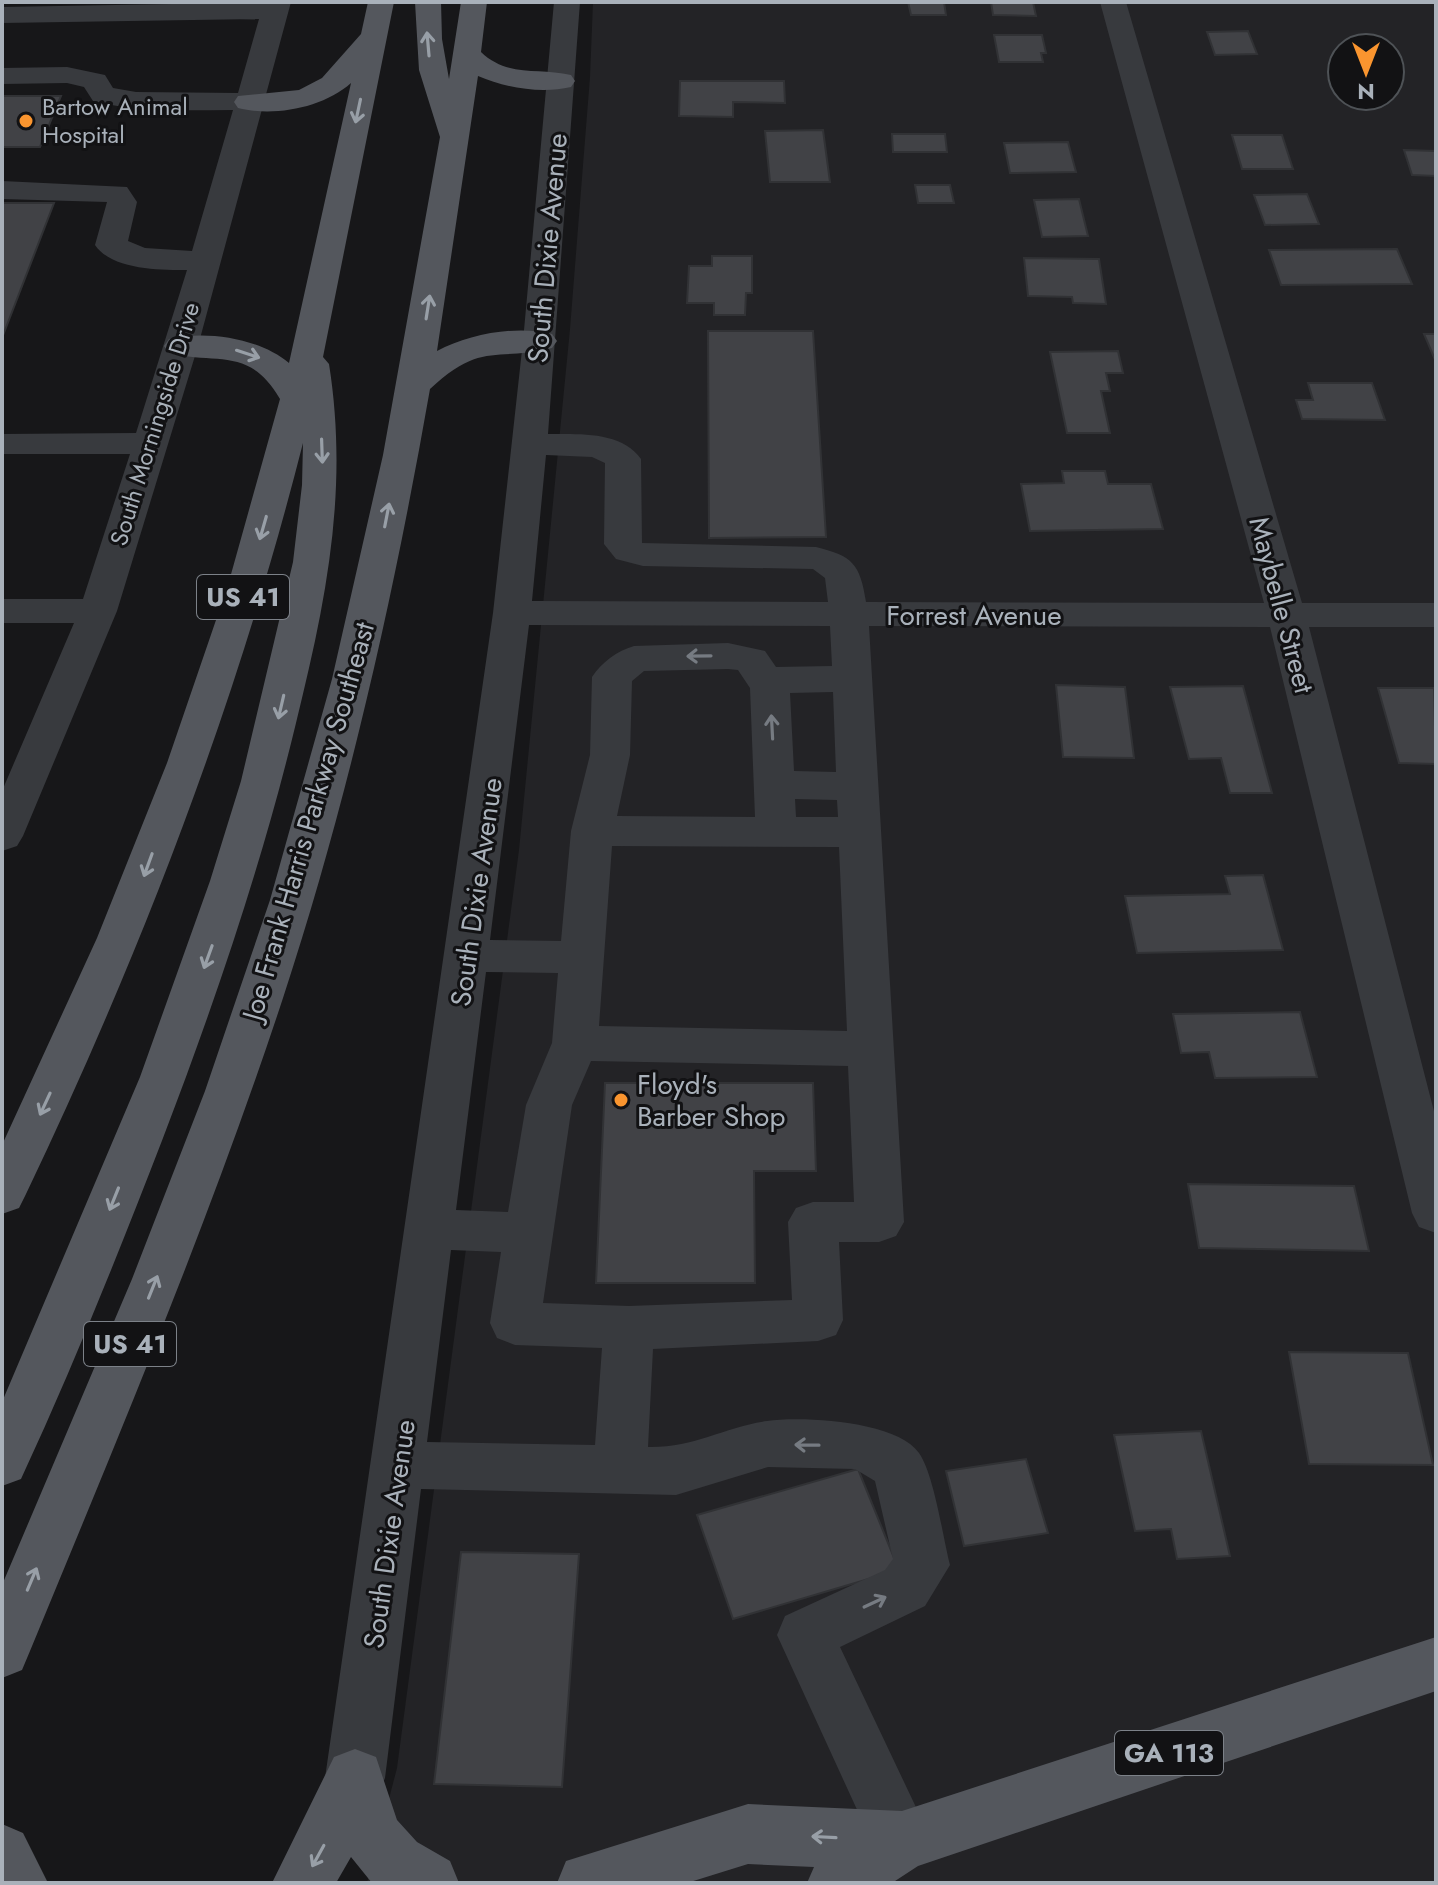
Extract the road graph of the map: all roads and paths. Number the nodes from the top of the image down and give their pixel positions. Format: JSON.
{"nodes":[{"id":1,"x":381,"y":2,"type":"edge"},
{"id":2,"x":428,"y":2,"type":"edge"},
{"id":3,"x":474,"y":2,"type":"edge"},
{"id":4,"x":567,"y":2,"type":"edge"},
{"id":5,"x":1113,"y":2,"type":"edge"},
{"id":6,"x":277,"y":6,"type":"edge"},
{"id":7,"x":2,"y":15,"type":"edge"},
{"id":8,"x":374,"y":35,"type":"junction"},
{"id":9,"x":467,"y":54,"type":"junction"},
{"id":10,"x":2,"y":76,"type":"edge"},
{"id":11,"x":561,"y":81,"type":"junction"},
{"id":12,"x":248,"y":102,"type":"junction"},
{"id":13,"x":455,"y":137,"type":"junction"},
{"id":14,"x":2,"y":190,"type":"edge"},
{"id":15,"x":205,"y":260,"type":"junction"},
{"id":16,"x":540,"y":341,"type":"junction"},
{"id":17,"x":181,"y":346,"type":"junction"},
{"id":18,"x":308,"y":346,"type":"junction"},
{"id":19,"x":416,"y":384,"type":"junction"},
{"id":20,"x":296,"y":398,"type":"junction"},
{"id":21,"x":151,"y":443,"type":"junction"},
{"id":22,"x":2,"y":444,"type":"edge"},
{"id":23,"x":530,"y":445,"type":"junction"},
{"id":24,"x":2,"y":611,"type":"edge"},
{"id":25,"x":98,"y":611,"type":"junction"},
{"id":26,"x":512,"y":613,"type":"junction"},
{"id":27,"x":1286,"y":613,"type":"junction"},
{"id":28,"x":1436,"y":615,"type":"edge"},
{"id":29,"x":849,"y":616,"type":"junction"},
{"id":30,"x":853,"y":679,"type":"junction"},
{"id":31,"x":766,"y":680,"type":"junction"},
{"id":32,"x":774,"y":785,"type":"junction"},
{"id":33,"x":860,"y":809,"type":"junction"},
{"id":34,"x":592,"y":831,"type":"junction"},
{"id":35,"x":776,"y":832,"type":"junction"},
{"id":36,"x":2,"y":836,"type":"edge"},
{"id":37,"x":468,"y":956,"type":"junction"},
{"id":38,"x":581,"y":957,"type":"junction"},
{"id":39,"x":575,"y":1043,"type":"junction"},
{"id":40,"x":872,"y":1049,"type":"junction"},
{"id":41,"x":1427,"y":1143,"type":"edge"},
{"id":42,"x":2,"y":1194,"type":"edge"},
{"id":43,"x":1436,"y":1213,"type":"edge"},
{"id":44,"x":430,"y":1229,"type":"junction"},
{"id":45,"x":528,"y":1233,"type":"junction"},
{"id":46,"x":629,"y":1328,"type":"junction"},
{"id":47,"x":2,"y":1462,"type":"edge"},
{"id":48,"x":399,"y":1465,"type":"junction"},
{"id":49,"x":620,"y":1471,"type":"junction"},
{"id":50,"x":2,"y":1651,"type":"edge"},
{"id":51,"x":1436,"y":1664,"type":"edge"},
{"id":52,"x":355,"y":1778,"type":"junction"},
{"id":53,"x":902,"y":1841,"type":"junction"},
{"id":54,"x":2,"y":1854,"type":"edge"},
{"id":55,"x":17,"y":1883,"type":"edge"},
{"id":56,"x":303,"y":1883,"type":"edge"},
{"id":57,"x":428,"y":1883,"type":"edge"},
{"id":58,"x":588,"y":1883,"type":"edge"},
{"id":59,"x":838,"y":1883,"type":"edge"}],
"edges":[{"from":1,"to":8,"type":"main road","number":"US 41"},
{"from":13,"to":2,"type":"main road","one_way":true},
{"from":3,"to":9,"type":"main road","name":"Joe Frank Harris Parkway Southeast","number":"US 41"},
{"from":4,"to":11,"type":"street","name":"South Dixie Avenue"},
{"from":5,"to":27,"type":"street","name":"Maybelle Street"},
{"from":6,"to":7,"type":"street"},
{"from":6,"to":12,"type":"street","name":"South Morningside Drive"},
{"from":8,"to":12,"type":"main road"},
{"from":8,"to":18,"type":"main road","number":"US 41","one_way":true},
{"from":9,"to":11,"type":"main road"},
{"from":9,"to":13,"type":"main road","name":"Joe Frank Harris Parkway Southeast","number":"US 41"},
{"from":10,"to":12,"type":"street"},
{"from":11,"to":16,"type":"street","name":"South Dixie Avenue"},
{"from":12,"to":15,"type":"street","name":"South Morningside Drive"},
{"from":19,"to":13,"type":"main road","name":"Joe Frank Harris Parkway Southeast","number":"US 41","one_way":true},
{"from":14,"to":15,"type":"street"},
{"from":15,"to":17,"type":"street","name":"South Morningside Drive"},
{"from":16,"to":19,"type":"main road"},
{"from":16,"to":23,"type":"street","name":"South Dixie Avenue"},
{"from":17,"to":20,"type":"main road","one_way":true},
{"from":17,"to":21,"type":"street","name":"South Morningside Drive"},
{"from":18,"to":20,"type":"main road","number":"US 41"},
{"from":18,"to":47,"type":"main road","one_way":true},
{"from":50,"to":19,"type":"main road","name":"Joe Frank Harris Parkway Southeast","number":"US 41","one_way":true},
{"from":20,"to":42,"type":"main road","number":"US 41","one_way":true},
{"from":21,"to":22,"type":"street"},
{"from":21,"to":25,"type":"street","name":"South Morningside Drive"},
{"from":23,"to":26,"type":"street","name":"South Dixie Avenue"},
{"from":23,"to":29,"type":"street"},
{"from":24,"to":25,"type":"street"},
{"from":25,"to":36,"type":"street","name":"South Morningside Drive"},
{"from":26,"to":29,"type":"street","name":"Forrest Avenue"},
{"from":26,"to":37,"type":"street","name":"South Dixie Avenue"},
{"from":27,"to":28,"type":"street","name":"Forrest Avenue"},
{"from":27,"to":29,"type":"street","name":"Forrest Avenue"},
{"from":27,"to":41,"type":"street","name":"Maybelle Street"},
{"from":29,"to":30,"type":"street"},
{"from":30,"to":31,"type":"street"},
{"from":30,"to":33,"type":"street"},
{"from":32,"to":31,"type":"street","one_way":true},
{"from":31,"to":34,"type":"street","one_way":true},
{"from":32,"to":33,"type":"street"},
{"from":32,"to":35,"type":"street"},
{"from":33,"to":35,"type":"street"},
{"from":33,"to":40,"type":"street"},
{"from":34,"to":35,"type":"street"},
{"from":34,"to":38,"type":"street"},
{"from":37,"to":38,"type":"street"},
{"from":37,"to":44,"type":"street","name":"South Dixie Avenue"},
{"from":38,"to":39,"type":"street"},
{"from":39,"to":40,"type":"street"},
{"from":39,"to":45,"type":"street"},
{"from":40,"to":46,"type":"street"},
{"from":41,"to":43,"type":"street","name":"Maybelle Street"},
{"from":44,"to":45,"type":"street"},
{"from":44,"to":48,"type":"street","name":"South Dixie Avenue"},
{"from":45,"to":46,"type":"street"},
{"from":46,"to":49,"type":"street"},
{"from":48,"to":49,"type":"street"},
{"from":48,"to":52,"type":"street","name":"South Dixie Avenue"},
{"from":53,"to":49,"type":"street","one_way":true},
{"from":51,"to":53,"type":"main road","number":"GA 113"},
{"from":52,"to":56,"type":"main road","one_way":true},
{"from":52,"to":57,"type":"main road"},
{"from":53,"to":58,"type":"main road","number":"GA 113","one_way":true},
{"from":53,"to":59,"type":"main road","number":"GA 113"},
{"from":54,"to":55,"type":"main road"}]}
